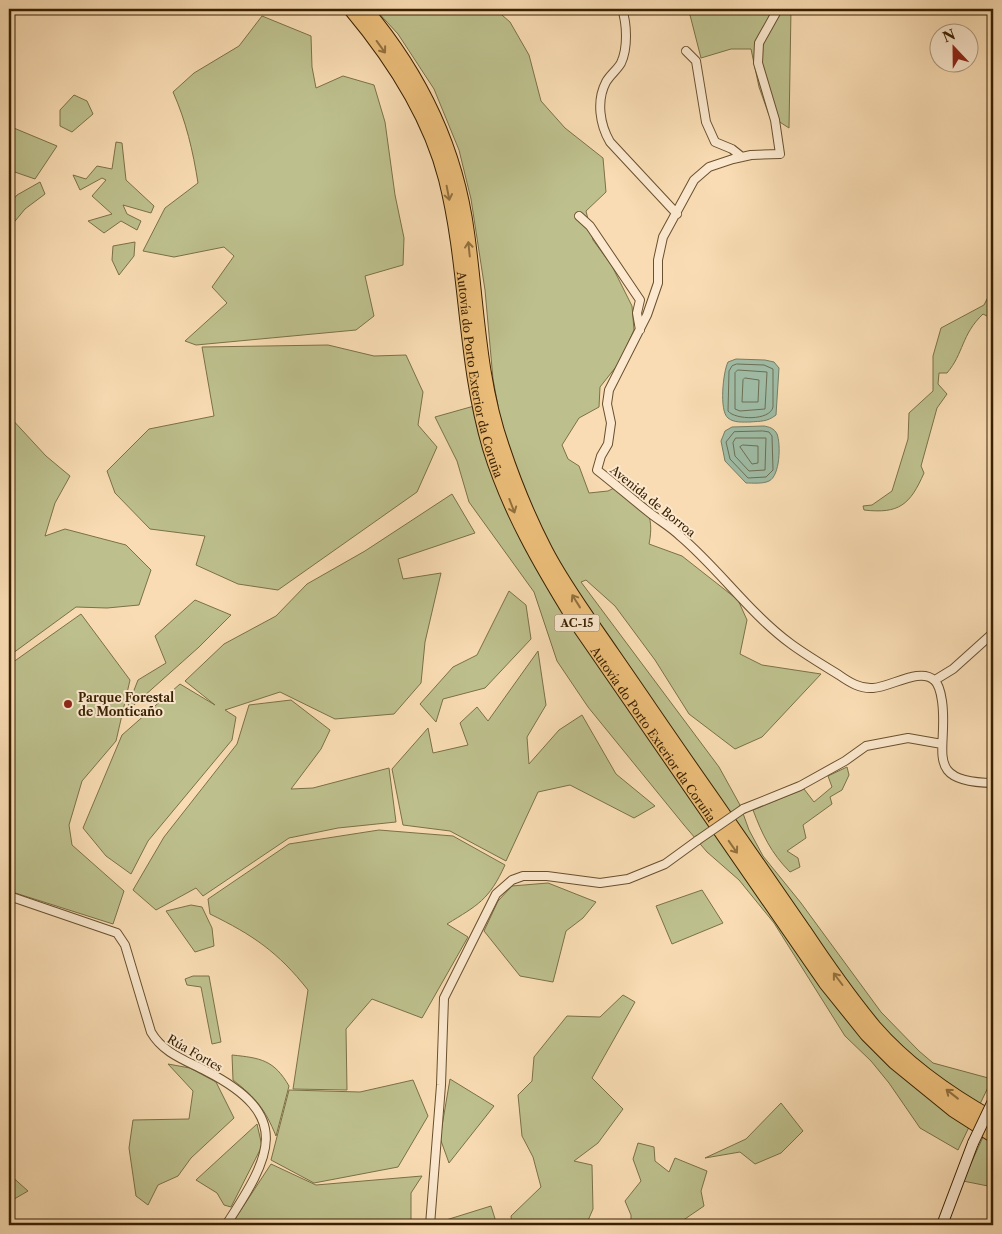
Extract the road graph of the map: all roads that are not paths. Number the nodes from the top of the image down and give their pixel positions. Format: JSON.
{"nodes":[{"id":1,"x":351,"y":9,"type":"edge"},
{"id":2,"x":365,"y":9,"type":"edge"},
{"id":3,"x":622,"y":9,"type":"edge"},
{"id":4,"x":778,"y":9,"type":"edge"},
{"id":5,"x":686,"y":51,"type":"dead end"},
{"id":6,"x":742,"y":157,"type":"junction"},
{"id":7,"x":677,"y":214,"type":"junction"},
{"id":8,"x":579,"y":216,"type":"dead end"},
{"id":9,"x":640,"y":330,"type":"junction"},
{"id":10,"x":993,"y":633,"type":"edge"},
{"id":11,"x":935,"y":680,"type":"junction"},
{"id":12,"x":942,"y":744,"type":"junction"},
{"id":13,"x":993,"y":783,"type":"edge"},
{"id":14,"x":9,"y":896,"type":"edge"},
{"id":15,"x":993,"y":1101,"type":"edge"},
{"id":16,"x":988,"y":1120,"type":"edge"},
{"id":17,"x":993,"y":1135,"type":"edge"},
{"id":18,"x":226,"y":1225,"type":"edge"},
{"id":19,"x":430,"y":1225,"type":"edge"},
{"id":20,"x":942,"y":1225,"type":"edge"}],
"edges":[{"from":1,"to":17,"type":"highway","name":"Autovía do Porto Exterior da Coruña","number":"AC-15","one_way":true},
{"from":16,"to":2,"type":"highway","name":"Autovía do Porto Exterior da Coruña","number":"AC-15","one_way":true},
{"from":3,"to":7,"type":"street"},
{"from":4,"to":6,"type":"street","name":"Avenida de Borroa"},
{"from":5,"to":6,"type":"street"},
{"from":6,"to":7,"type":"street","name":"Avenida de Borroa"},
{"from":7,"to":9,"type":"street","name":"Avenida de Borroa"},
{"from":8,"to":9,"type":"street"},
{"from":9,"to":11,"type":"street","name":"Avenida de Borroa"},
{"from":10,"to":11,"type":"street"},
{"from":11,"to":12,"type":"street"},
{"from":12,"to":13,"type":"street"},
{"from":12,"to":19,"type":"street","bridge":true},
{"from":14,"to":18,"type":"street","name":"Rúa Fortes"},
{"from":15,"to":16,"type":"main road","bridge":true},
{"from":16,"to":20,"type":"main road","bridge":true}]}
